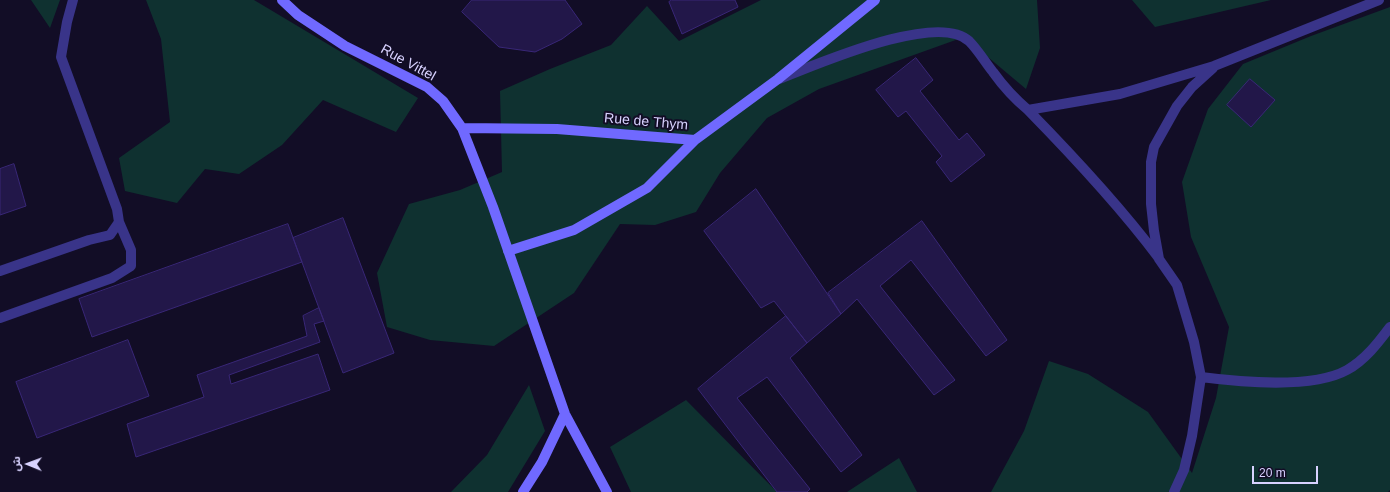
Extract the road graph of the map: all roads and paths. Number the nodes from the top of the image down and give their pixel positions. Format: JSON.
{"nodes":[{"id":1,"x":74,"y":0,"type":"edge"},
{"id":2,"x":282,"y":0,"type":"edge"},
{"id":3,"x":875,"y":0,"type":"edge"},
{"id":4,"x":1379,"y":0,"type":"edge"},
{"id":5,"x":1214,"y":66,"type":"junction"},
{"id":6,"x":778,"y":79,"type":"junction"},
{"id":7,"x":1028,"y":110,"type":"junction"},
{"id":8,"x":462,"y":128,"type":"junction"},
{"id":9,"x":695,"y":140,"type":"junction"},
{"id":10,"x":119,"y":222,"type":"junction"},
{"id":11,"x":508,"y":252,"type":"junction"},
{"id":12,"x":1159,"y":258,"type":"junction"},
{"id":13,"x":0,"y":271,"type":"edge"},
{"id":14,"x":0,"y":318,"type":"edge"},
{"id":15,"x":1390,"y":327,"type":"edge"},
{"id":16,"x":1201,"y":377,"type":"junction"},
{"id":17,"x":565,"y":414,"type":"junction"},
{"id":18,"x":523,"y":492,"type":"edge"},
{"id":19,"x":607,"y":492,"type":"edge"},
{"id":20,"x":1174,"y":492,"type":"edge"}],
"edges":[{"from":1,"to":10,"type":"street"},
{"from":2,"to":8,"type":"street","name":"Rue Vittel"},
{"from":3,"to":6,"type":"street","name":"Rue de Thym"},
{"from":4,"to":5,"type":"street"},
{"from":5,"to":7,"type":"street"},
{"from":5,"to":12,"type":"street"},
{"from":6,"to":7,"type":"street"},
{"from":6,"to":9,"type":"street","name":"Rue de Thym"},
{"from":7,"to":12,"type":"street"},
{"from":8,"to":9,"type":"street","name":"Rue de Thym"},
{"from":8,"to":11,"type":"street","name":"Rue Vittel"},
{"from":9,"to":11,"type":"street"},
{"from":10,"to":13,"type":"street"},
{"from":10,"to":14,"type":"street"},
{"from":11,"to":17,"type":"street","name":"Rue Vittel"},
{"from":12,"to":16,"type":"street"},
{"from":15,"to":16,"type":"street"},
{"from":16,"to":20,"type":"street"},
{"from":17,"to":18,"type":"street"},
{"from":17,"to":19,"type":"street","name":"Rue Vittel"}]}
